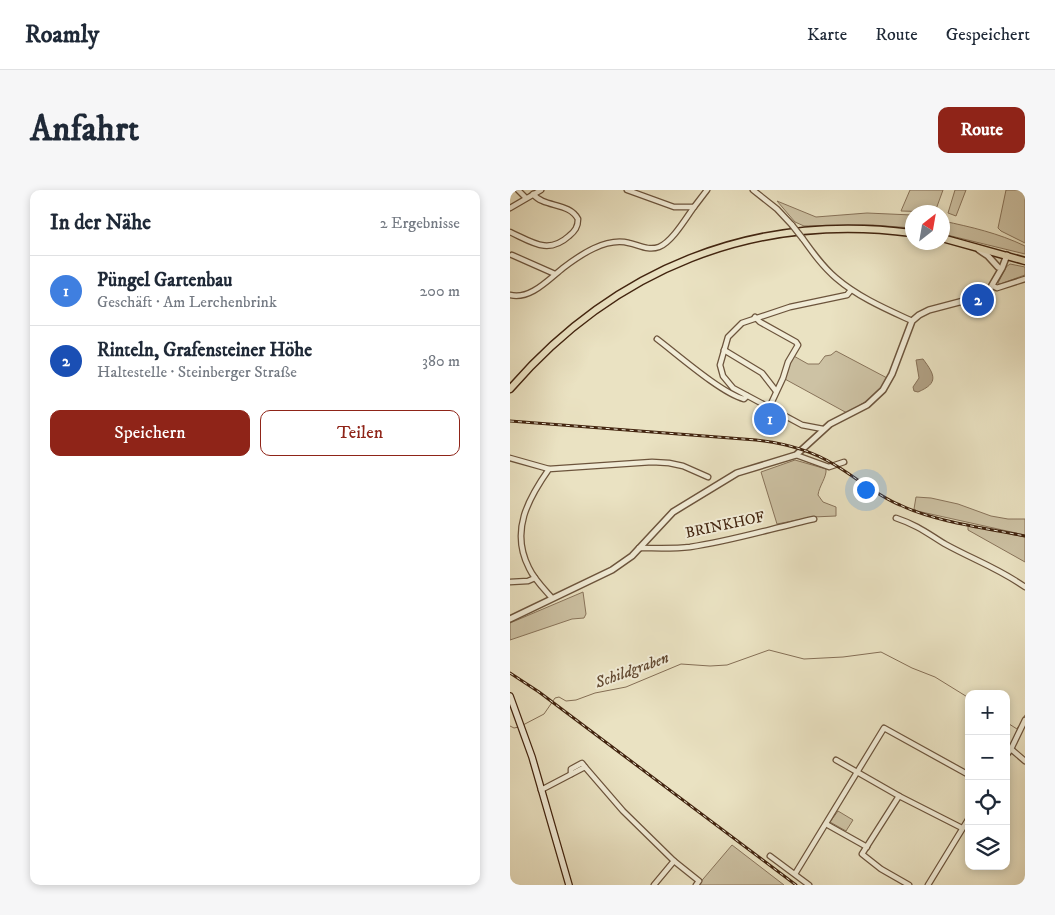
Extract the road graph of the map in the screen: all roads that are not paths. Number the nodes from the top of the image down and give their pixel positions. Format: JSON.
{"nodes":[{"id":1,"x":518,"y":190,"type":"edge"},
{"id":2,"x":541,"y":190,"type":"edge"},
{"id":3,"x":627,"y":190,"type":"edge"},
{"id":4,"x":707,"y":190,"type":"edge"},
{"id":5,"x":753,"y":190,"type":"edge"},
{"id":6,"x":533,"y":194,"type":"junction"},
{"id":7,"x":526,"y":198,"type":"junction"},
{"id":8,"x":694,"y":207,"type":"junction"},
{"id":9,"x":510,"y":208,"type":"edge"},
{"id":10,"x":510,"y":232,"type":"edge"},
{"id":11,"x":905,"y":232,"type":"edge"},
{"id":12,"x":950,"y":240,"type":"edge"},
{"id":13,"x":972,"y":246,"type":"junction"},
{"id":14,"x":1004,"y":254,"type":"junction"},
{"id":15,"x":512,"y":255,"type":"dead end"},
{"id":16,"x":1025,"y":261,"type":"edge"},
{"id":17,"x":998,"y":267,"type":"junction"},
{"id":18,"x":555,"y":274,"type":"junction"},
{"id":19,"x":997,"y":276,"type":"junction"},
{"id":20,"x":1025,"y":279,"type":"edge"},
{"id":21,"x":993,"y":286,"type":"junction"},
{"id":22,"x":851,"y":290,"type":"junction"},
{"id":23,"x":510,"y":295,"type":"edge"},
{"id":24,"x":755,"y":317,"type":"junction"},
{"id":25,"x":912,"y":322,"type":"junction"},
{"id":26,"x":657,"y":338,"type":"dead end"},
{"id":27,"x":724,"y":350,"type":"junction"},
{"id":28,"x":510,"y":389,"type":"edge"},
{"id":29,"x":776,"y":391,"type":"junction"},
{"id":30,"x":747,"y":396,"type":"junction"},
{"id":31,"x":768,"y":408,"type":"junction"},
{"id":32,"x":823,"y":429,"type":"junction"},
{"id":33,"x":796,"y":455,"type":"junction"},
{"id":34,"x":510,"y":458,"type":"edge"},
{"id":35,"x":844,"y":462,"type":"dead end"},
{"id":36,"x":549,"y":468,"type":"junction"},
{"id":37,"x":708,"y":477,"type":"dead end"},
{"id":38,"x":896,"y":518,"type":"dead end"},
{"id":39,"x":814,"y":519,"type":"dead end"},
{"id":40,"x":639,"y":548,"type":"junction"},
{"id":41,"x":535,"y":578,"type":"junction"},
{"id":42,"x":510,"y":582,"type":"edge"},
{"id":43,"x":1025,"y":586,"type":"edge"},
{"id":44,"x":552,"y":598,"type":"junction"},
{"id":45,"x":510,"y":619,"type":"edge"},
{"id":46,"x":510,"y":696,"type":"edge"},
{"id":47,"x":1025,"y":720,"type":"edge"},
{"id":48,"x":1011,"y":749,"type":"joint"},
{"id":49,"x":836,"y":760,"type":"dead end"},
{"id":50,"x":1025,"y":761,"type":"edge"},
{"id":51,"x":858,"y":772,"type":"junction"},
{"id":52,"x":965,"y":773,"type":"edge"},
{"id":53,"x":541,"y":790,"type":"junction"},
{"id":54,"x":899,"y":796,"type":"junction"},
{"id":55,"x":826,"y":824,"type":"junction"},
{"id":56,"x":965,"y":824,"type":"edge"},
{"id":57,"x":962,"y":828,"type":"junction"},
{"id":58,"x":867,"y":847,"type":"junction"},
{"id":59,"x":770,"y":856,"type":"dead end"},
{"id":60,"x":674,"y":861,"type":"junction"},
{"id":61,"x":795,"y":874,"type":"junction"},
{"id":62,"x":569,"y":885,"type":"edge"},
{"id":63,"x":654,"y":885,"type":"edge"},
{"id":64,"x":696,"y":885,"type":"edge"},
{"id":65,"x":809,"y":885,"type":"edge"},
{"id":66,"x":909,"y":885,"type":"edge"},
{"id":67,"x":928,"y":885,"type":"edge"}],
"edges":[{"from":1,"to":7,"type":"street"},
{"from":2,"to":6,"type":"street"},
{"from":3,"to":8,"type":"street"},
{"from":4,"to":8,"type":"street"},
{"from":5,"to":22,"type":"street","bridge":true},
{"from":6,"to":7,"type":"street"},
{"from":6,"to":10,"type":"street"},
{"from":7,"to":9,"type":"street"},
{"from":8,"to":18,"type":"street"},
{"from":11,"to":28,"type":"main road"},
{"from":12,"to":13,"type":"main road"},
{"from":13,"to":14,"type":"main road"},
{"from":13,"to":17,"type":"street"},
{"from":14,"to":16,"type":"main road"},
{"from":14,"to":17,"type":"street"},
{"from":14,"to":19,"type":"street"},
{"from":15,"to":18,"type":"street"},
{"from":17,"to":19,"type":"street"},
{"from":18,"to":23,"type":"street"},
{"from":19,"to":21,"type":"street"},
{"from":20,"to":21,"type":"street"},
{"from":21,"to":25,"type":"street"},
{"from":22,"to":24,"type":"street"},
{"from":22,"to":25,"type":"street"},
{"from":24,"to":27,"type":"street"},
{"from":24,"to":29,"type":"street"},
{"from":25,"to":32,"type":"street"},
{"from":26,"to":30,"type":"street"},
{"from":27,"to":29,"type":"street"},
{"from":27,"to":30,"type":"street"},
{"from":29,"to":31,"type":"street"},
{"from":30,"to":31,"type":"street"},
{"from":31,"to":32,"type":"street"},
{"from":32,"to":33,"type":"street"},
{"from":33,"to":35,"type":"street"},
{"from":33,"to":40,"type":"street"},
{"from":34,"to":36,"type":"street"},
{"from":36,"to":37,"type":"street"},
{"from":36,"to":41,"type":"street"},
{"from":38,"to":43,"type":"street"},
{"from":39,"to":40,"type":"street","name":"BRINKHOF"},
{"from":40,"to":44,"type":"street"},
{"from":41,"to":42,"type":"street"},
{"from":41,"to":44,"type":"street"},
{"from":44,"to":45,"type":"street"},
{"from":46,"to":53,"type":"main road"},
{"from":47,"to":48,"type":"street"},
{"from":48,"to":50,"type":"street"},
{"from":49,"to":51,"type":"street"},
{"from":51,"to":52,"type":"street"},
{"from":51,"to":54,"type":"street"},
{"from":51,"to":55,"type":"street"},
{"from":53,"to":60,"type":"street"},
{"from":53,"to":62,"type":"main road"},
{"from":54,"to":57,"type":"street"},
{"from":54,"to":58,"type":"street"},
{"from":55,"to":58,"type":"street"},
{"from":55,"to":61,"type":"street"},
{"from":56,"to":57,"type":"street"},
{"from":57,"to":67,"type":"street"},
{"from":58,"to":66,"type":"street"},
{"from":59,"to":61,"type":"street"},
{"from":60,"to":63,"type":"street"},
{"from":60,"to":64,"type":"street"},
{"from":61,"to":65,"type":"street"}]}
